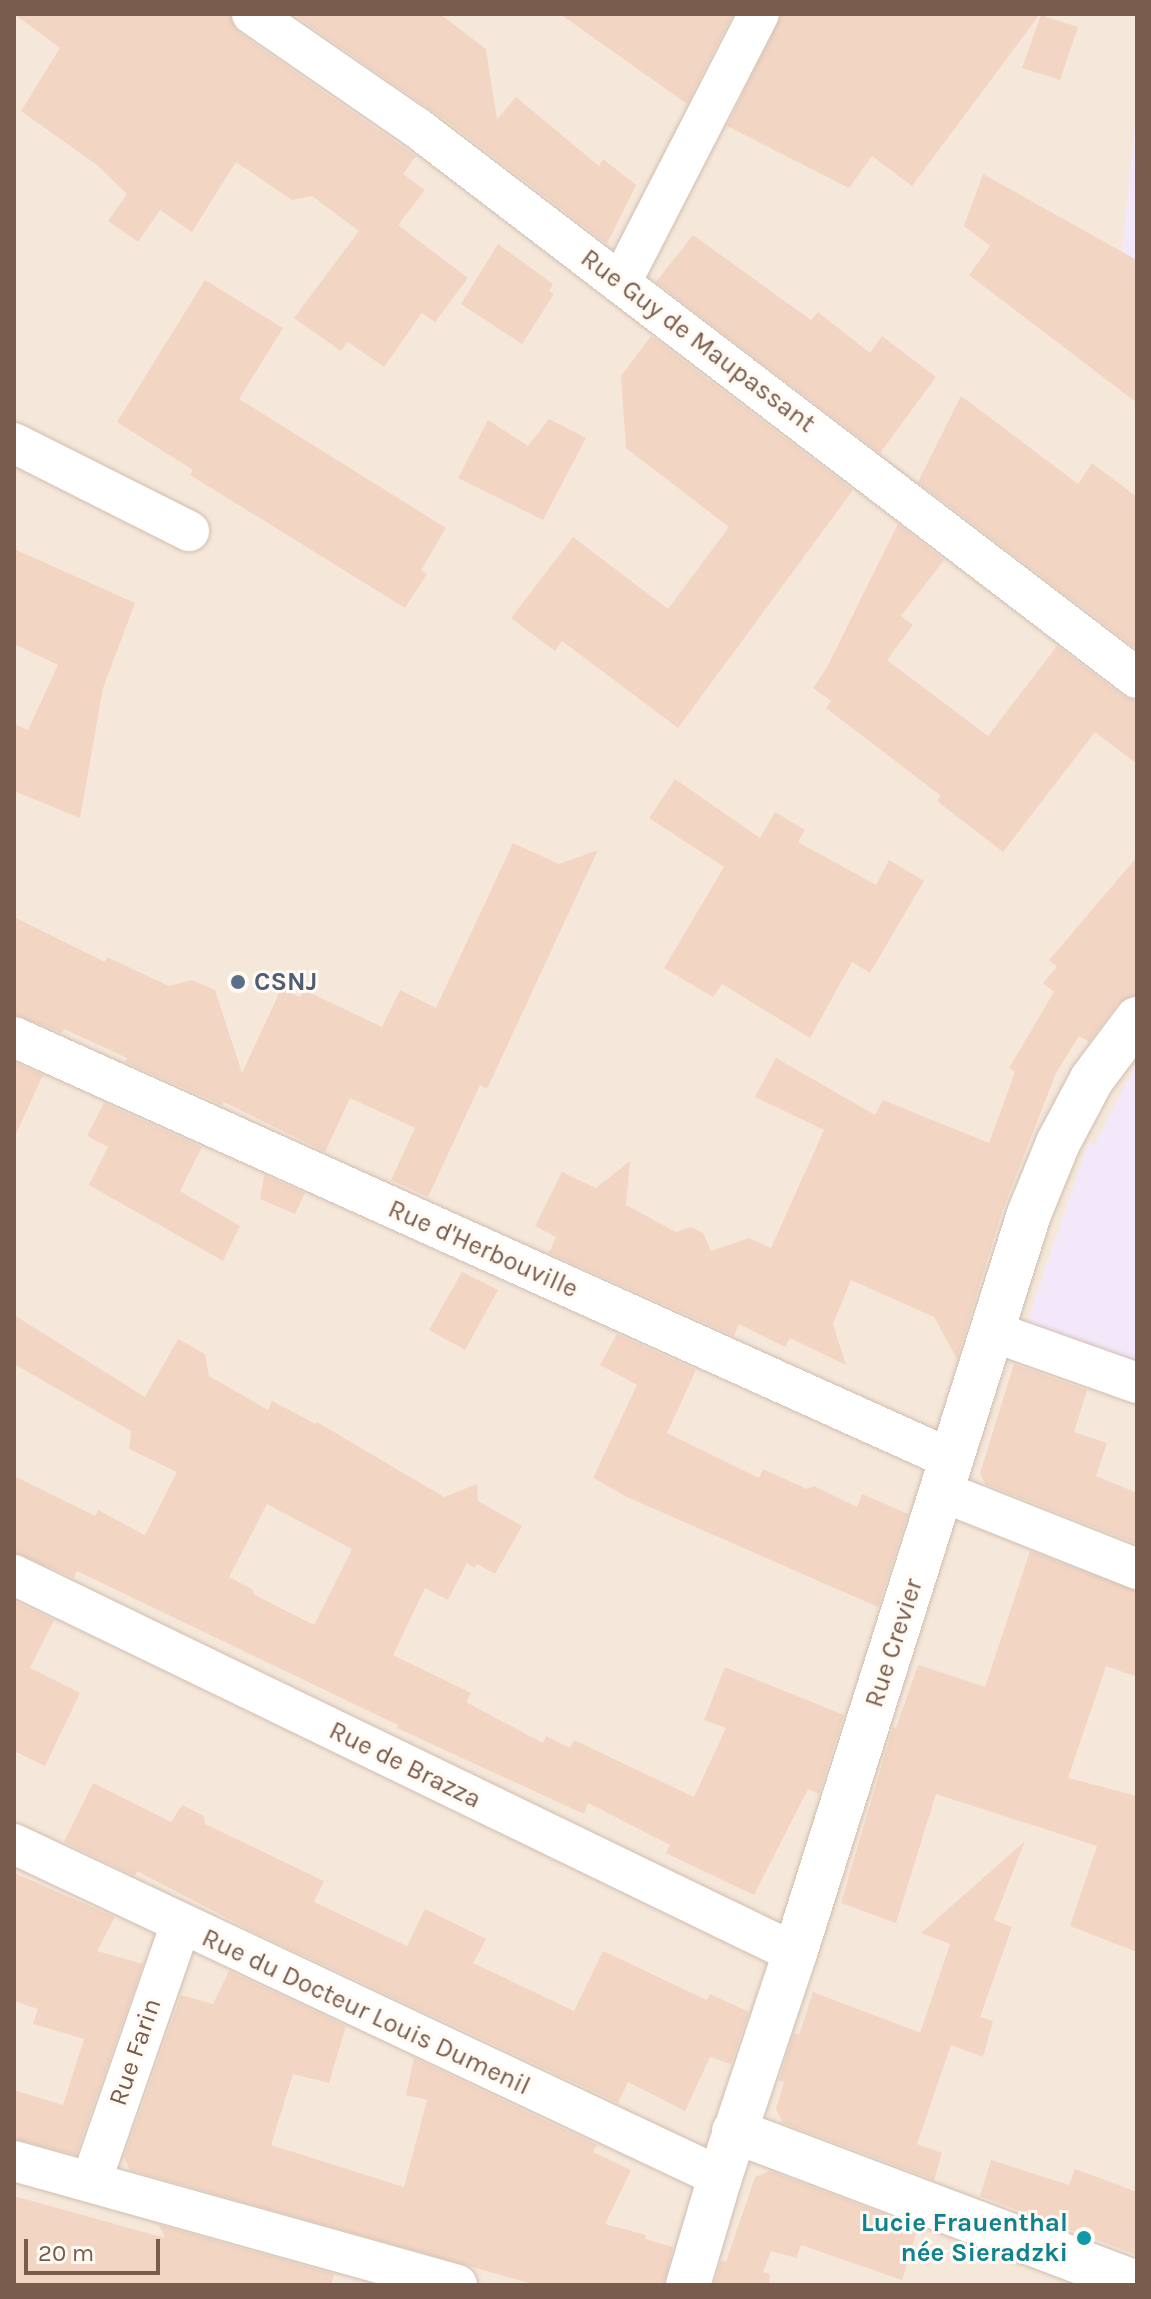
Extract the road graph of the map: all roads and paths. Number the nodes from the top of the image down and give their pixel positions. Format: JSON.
{"nodes":[{"id":1,"x":252,"y":14,"type":"edge"},
{"id":2,"x":759,"y":14,"type":"edge"},
{"id":3,"x":621,"y":282,"type":"junction"},
{"id":4,"x":14,"y":443,"type":"edge"},
{"id":5,"x":189,"y":531,"type":"dead end"},
{"id":6,"x":1137,"y":678,"type":"edge"},
{"id":7,"x":1137,"y":1019,"type":"edge"},
{"id":8,"x":14,"y":1037,"type":"edge"},
{"id":9,"x":991,"y":1331,"type":"junction"},
{"id":10,"x":1137,"y":1383,"type":"edge"},
{"id":11,"x":948,"y":1476,"type":"junction"},
{"id":12,"x":1137,"y":1569,"type":"edge"},
{"id":13,"x":14,"y":1575,"type":"edge"},
{"id":14,"x":14,"y":1844,"type":"edge"},
{"id":15,"x":181,"y":1924,"type":"junction"},
{"id":16,"x":795,"y":1953,"type":"junction"},
{"id":17,"x":734,"y":2131,"type":"junction"},
{"id":18,"x":14,"y":2161,"type":"edge"},
{"id":19,"x":720,"y":2177,"type":"junction"},
{"id":20,"x":91,"y":2182,"type":"junction"},
{"id":21,"x":1137,"y":2283,"type":"edge"},
{"id":22,"x":457,"y":2285,"type":"edge"},
{"id":23,"x":688,"y":2285,"type":"edge"}],
"edges":[{"from":1,"to":3,"type":"street","name":"Rue Guy de Maupassant"},
{"from":2,"to":3,"type":"street"},
{"from":3,"to":6,"type":"street","name":"Rue Guy de Maupassant"},
{"from":4,"to":5,"type":"street"},
{"from":7,"to":9,"type":"street","name":"Rue Crevier"},
{"from":8,"to":11,"type":"street","name":"Rue d'Herbouville"},
{"from":9,"to":10,"type":"street"},
{"from":9,"to":11,"type":"street","name":"Rue Crevier"},
{"from":11,"to":12,"type":"street","name":"Rue d'Herbouville"},
{"from":11,"to":16,"type":"street","name":"Rue Crevier"},
{"from":13,"to":16,"type":"street","name":"Rue de Brazza"},
{"from":14,"to":15,"type":"street","name":"Rue du Docteur Louis Dumenil"},
{"from":15,"to":19,"type":"street","name":"Rue du Docteur Louis Dumenil"},
{"from":15,"to":20,"type":"street","name":"Rue Farin"},
{"from":16,"to":17,"type":"street","name":"Rue Crevier"},
{"from":17,"to":19,"type":"street","name":"Rue Crevier"},
{"from":17,"to":21,"type":"street"},
{"from":18,"to":20,"type":"street"},
{"from":19,"to":23,"type":"street","name":"Rue Crevier"},
{"from":20,"to":22,"type":"street"}]}
